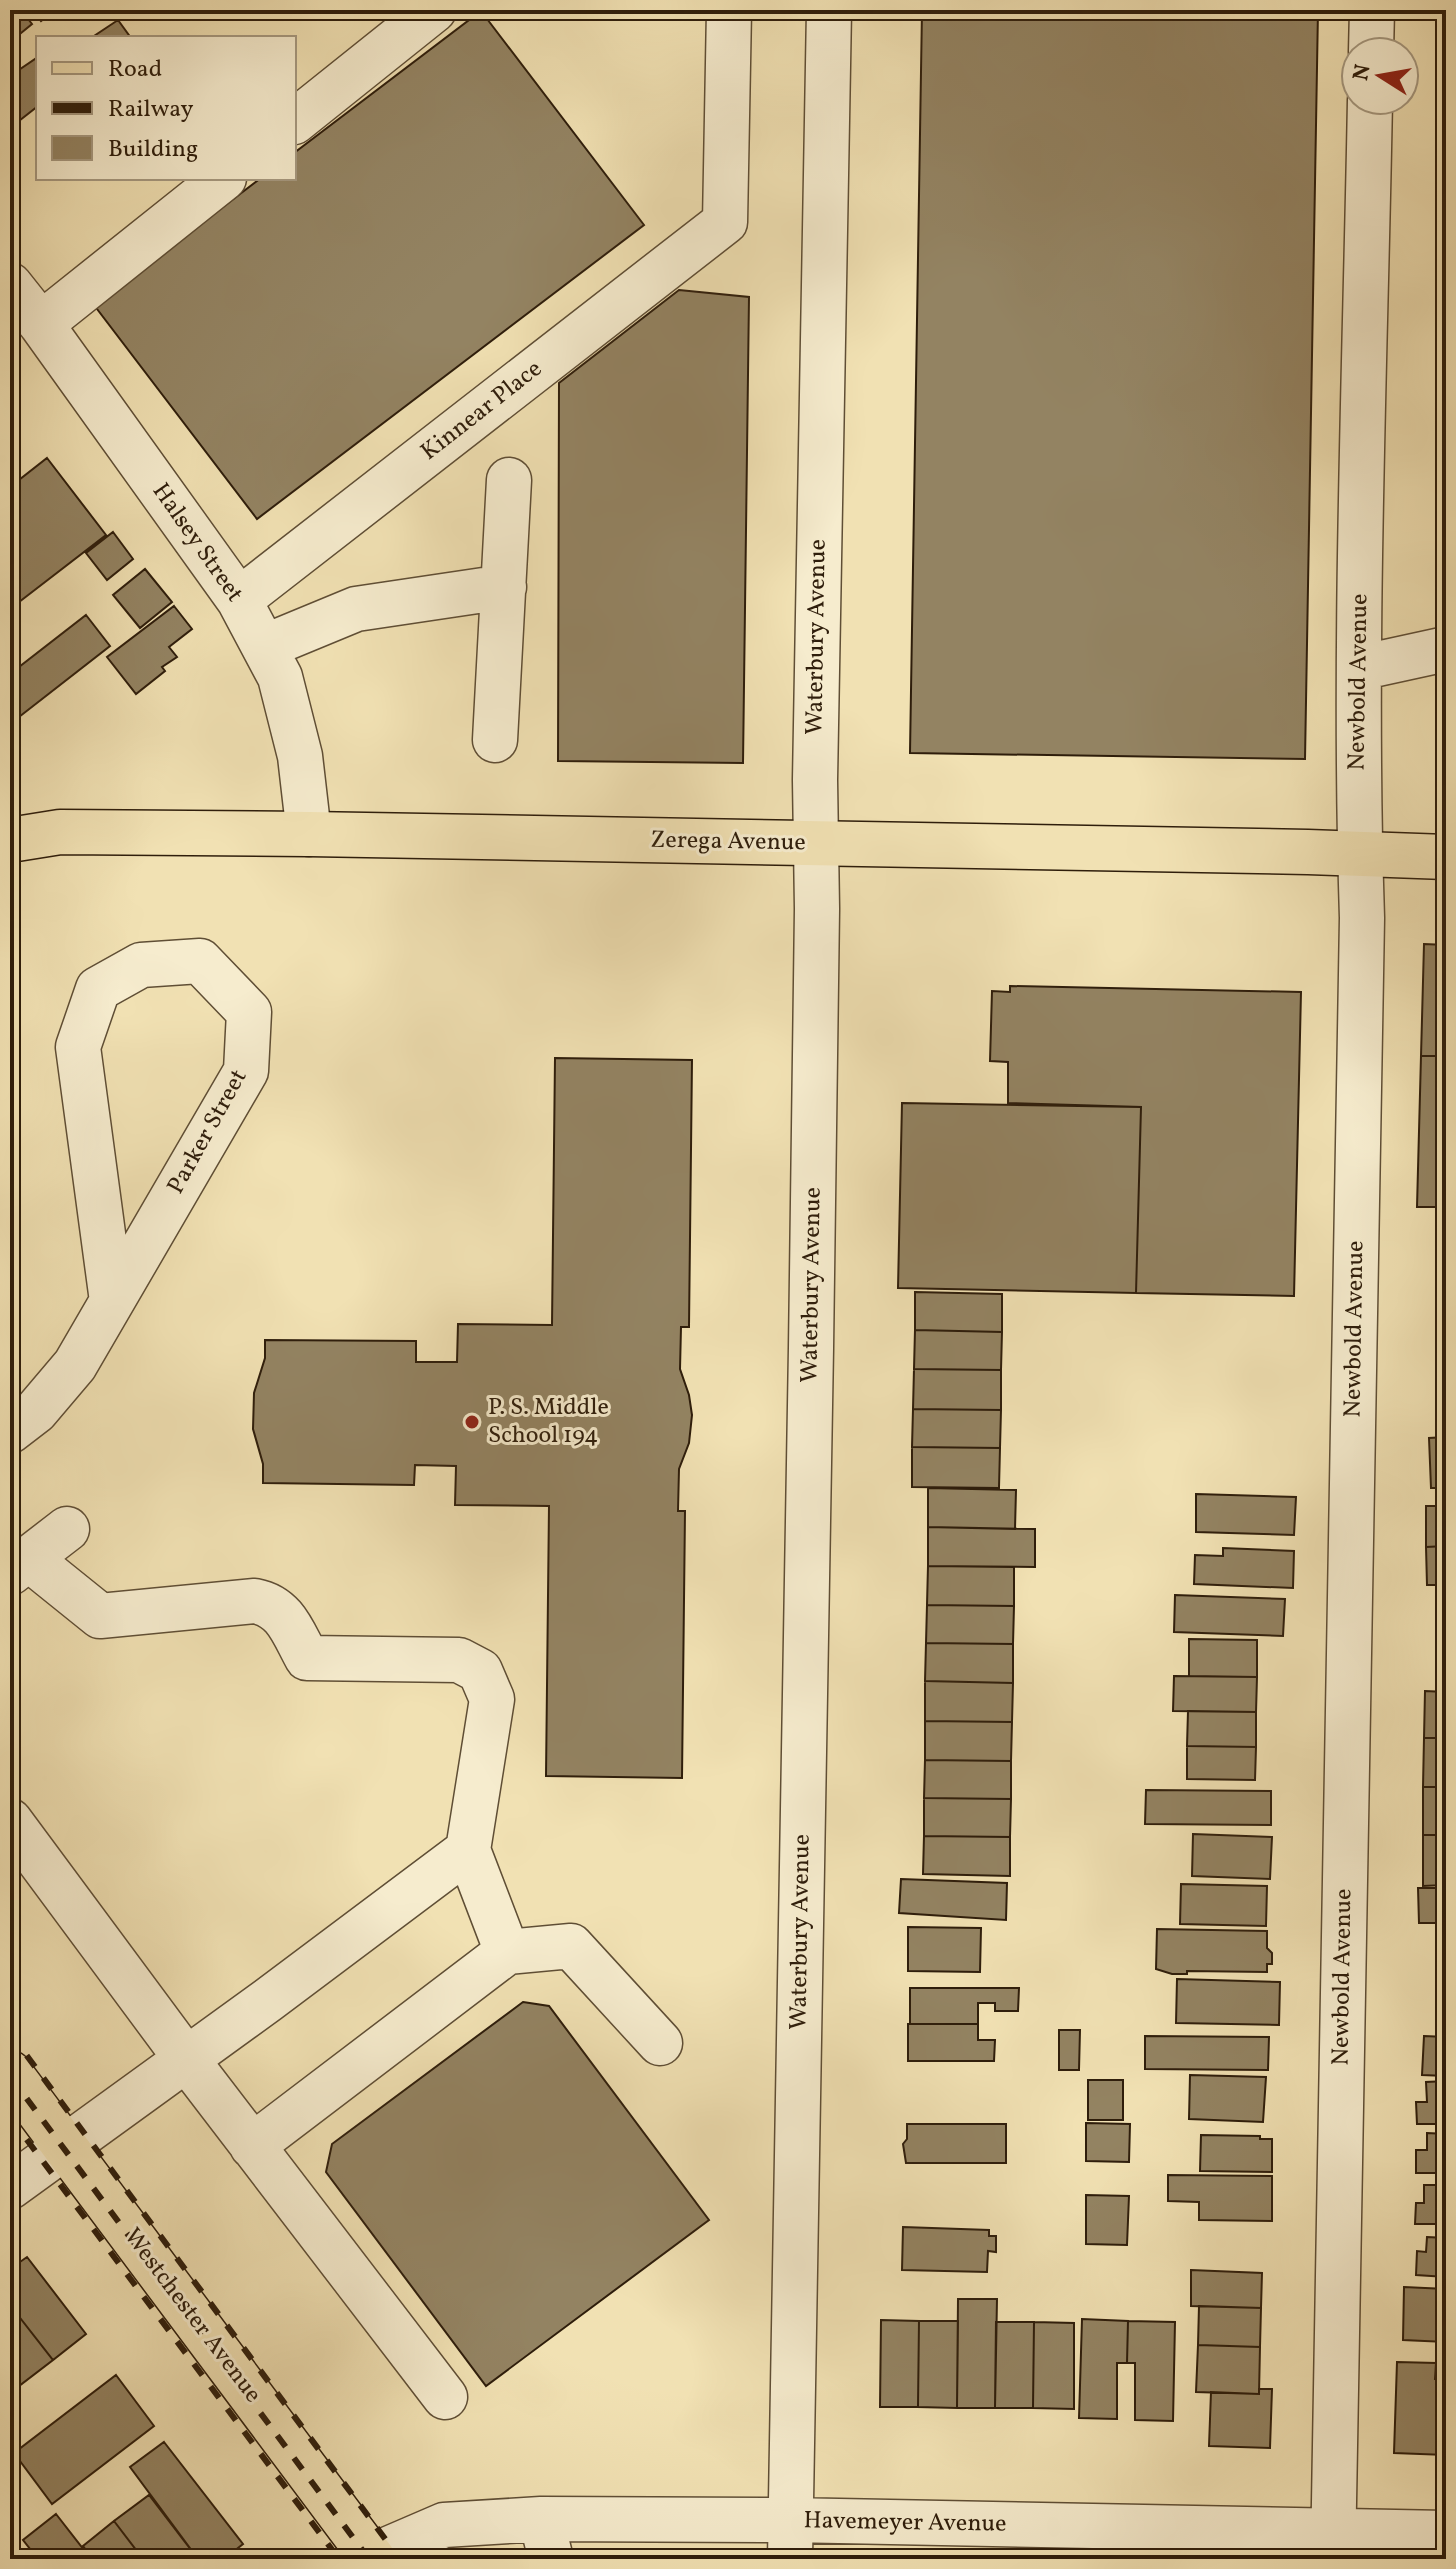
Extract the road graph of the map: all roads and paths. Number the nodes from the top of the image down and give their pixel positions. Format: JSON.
{"nodes":[{"id":1,"x":434,"y":10,"type":"edge"},
{"id":2,"x":729,"y":10,"type":"edge"},
{"id":3,"x":829,"y":10,"type":"edge"},
{"id":4,"x":1372,"y":10,"type":"edge"},
{"id":5,"x":1371,"y":36,"type":"edge"},
{"id":6,"x":1370,"y":116,"type":"edge"},
{"id":7,"x":296,"y":120,"type":"edge"},
{"id":8,"x":221,"y":180,"type":"edge"},
{"id":9,"x":10,"y":285,"type":"edge"},
{"id":10,"x":41,"y":324,"type":"junction"},
{"id":11,"x":509,"y":480,"type":"dead end"},
{"id":12,"x":504,"y":587,"type":"junction"},
{"id":13,"x":239,"y":600,"type":"junction"},
{"id":14,"x":264,"y":647,"type":"junction"},
{"id":15,"x":1446,"y":649,"type":"edge"},
{"id":16,"x":1359,"y":668,"type":"junction"},
{"id":17,"x":495,"y":740,"type":"dead end"},
{"id":18,"x":309,"y":834,"type":"junction"},
{"id":19,"x":10,"y":840,"type":"edge"},
{"id":20,"x":816,"y":843,"type":"junction"},
{"id":21,"x":1360,"y":854,"type":"junction"},
{"id":22,"x":1446,"y":857,"type":"edge"},
{"id":23,"x":112,"y":1301,"type":"junction"},
{"id":24,"x":10,"y":1431,"type":"edge"},
{"id":25,"x":67,"y":1529,"type":"dead end"},
{"id":26,"x":19,"y":1566,"type":"edge"},
{"id":27,"x":10,"y":1821,"type":"edge"},
{"id":28,"x":468,"y":1850,"type":"junction"},
{"id":29,"x":507,"y":1952,"type":"junction"},
{"id":30,"x":660,"y":2043,"type":"dead end"},
{"id":31,"x":187,"y":2060,"type":"junction"},
{"id":32,"x":10,"y":2073,"type":"edge"},
{"id":33,"x":65,"y":2146,"type":"junction"},
{"id":34,"x":252,"y":2146,"type":"junction"},
{"id":35,"x":10,"y":2187,"type":"edge"},
{"id":36,"x":445,"y":2397,"type":"dead end"},
{"id":37,"x":1446,"y":2533,"type":"edge"},
{"id":38,"x":546,"y":2539,"type":"edge"},
{"id":39,"x":789,"y":2540,"type":"edge"},
{"id":40,"x":1333,"y":2545,"type":"edge"},
{"id":41,"x":370,"y":2558,"type":"edge"}],
"edges":[{"from":1,"to":7,"type":"street"},
{"from":2,"to":13,"type":"street","name":"Kinnear Place"},
{"from":3,"to":20,"type":"street","name":"Waterbury Avenue"},
{"from":4,"to":5,"type":"street"},
{"from":6,"to":16,"type":"street","name":"Newbold Avenue"},
{"from":8,"to":10,"type":"street"},
{"from":9,"to":10,"type":"street","name":"Halsey Street"},
{"from":10,"to":13,"type":"street","name":"Halsey Street"},
{"from":11,"to":12,"type":"street"},
{"from":12,"to":14,"type":"street"},
{"from":12,"to":17,"type":"street"},
{"from":13,"to":14,"type":"street","name":"Halsey Street"},
{"from":14,"to":18,"type":"street","name":"Halsey Street"},
{"from":15,"to":16,"type":"street"},
{"from":16,"to":21,"type":"street","name":"Newbold Avenue"},
{"from":18,"to":19,"type":"main road","name":"Zerega Avenue"},
{"from":18,"to":20,"type":"main road","name":"Zerega Avenue"},
{"from":20,"to":21,"type":"main road","name":"Zerega Avenue"},
{"from":20,"to":39,"type":"street","name":"Waterbury Avenue"},
{"from":21,"to":22,"type":"main road","name":"Zerega Avenue"},
{"from":21,"to":40,"type":"street","name":"Newbold Avenue"},
{"from":23,"to":23,"type":"street","name":"Parker Street"},
{"from":23,"to":24,"type":"street","name":"Parker Street"},
{"from":25,"to":26,"type":"street"},
{"from":26,"to":28,"type":"street"},
{"from":27,"to":31,"type":"street"},
{"from":28,"to":29,"type":"street"},
{"from":28,"to":31,"type":"street"},
{"from":29,"to":30,"type":"street"},
{"from":29,"to":34,"type":"street"},
{"from":31,"to":33,"type":"street"},
{"from":31,"to":34,"type":"street"},
{"from":32,"to":33,"type":"main road","name":"Westchester Avenue"},
{"from":33,"to":35,"type":"street"},
{"from":33,"to":41,"type":"main road","name":"Westchester Avenue"},
{"from":34,"to":36,"type":"street"},
{"from":37,"to":40,"type":"street","name":"Havemeyer Avenue"},
{"from":38,"to":39,"type":"street","name":"Havemeyer Avenue"},
{"from":38,"to":41,"type":"street","name":"Havemeyer Avenue"},
{"from":39,"to":40,"type":"street","name":"Havemeyer Avenue"}]}
